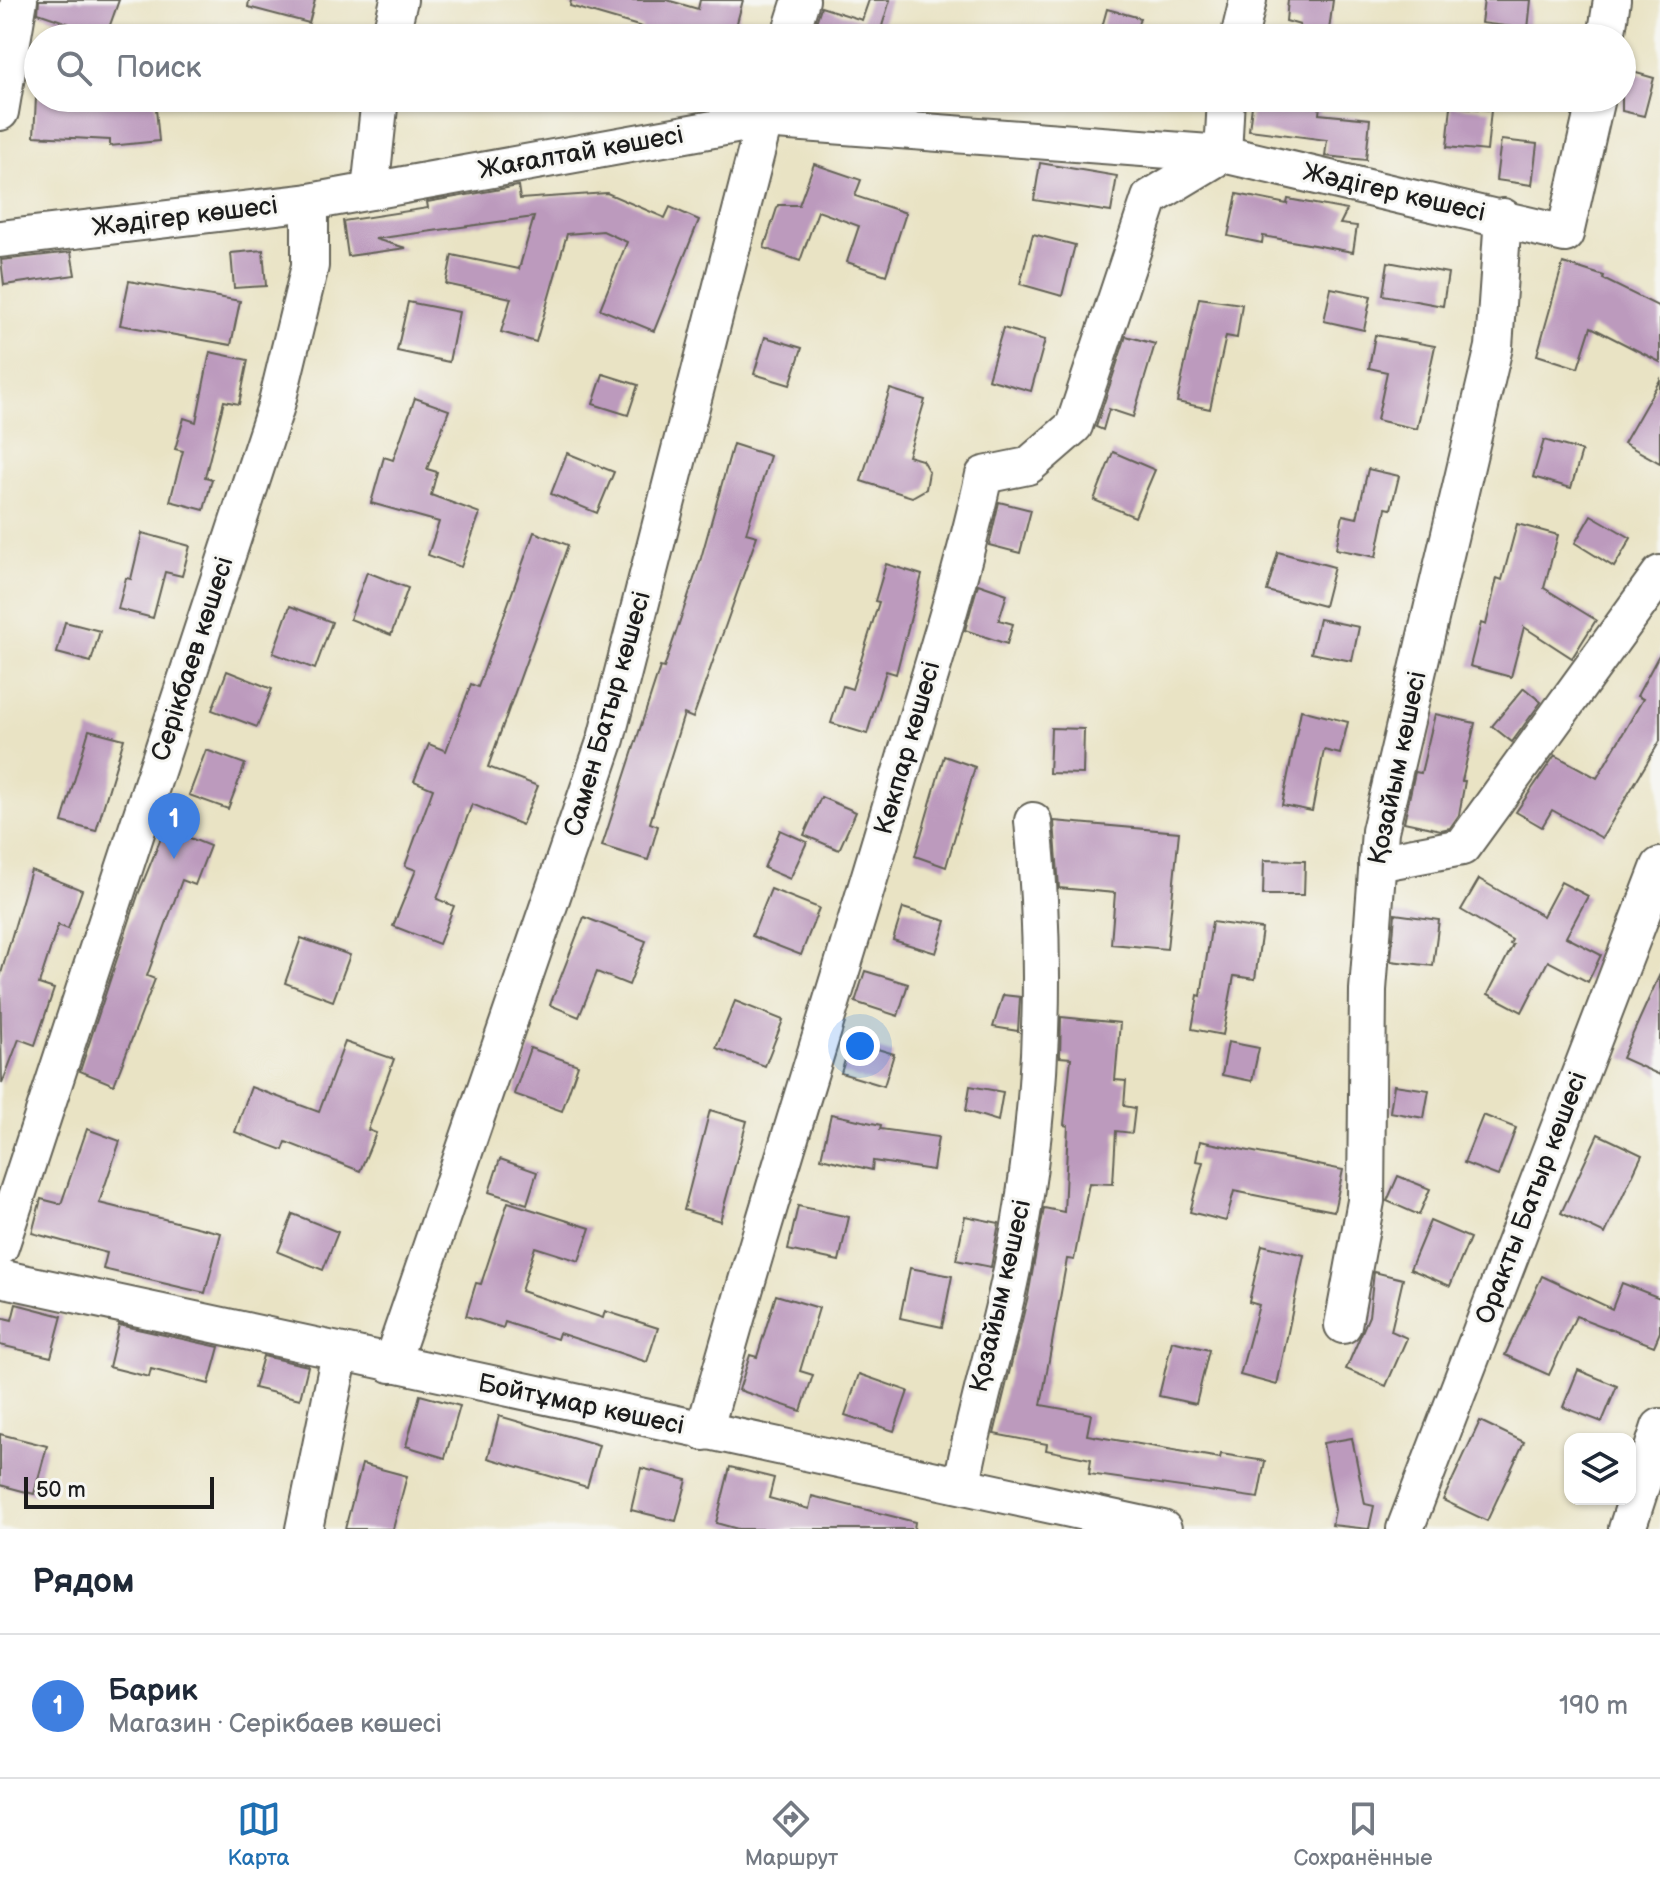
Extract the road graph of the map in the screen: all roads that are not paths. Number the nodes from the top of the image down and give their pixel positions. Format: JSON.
{"nodes":[{"id":1,"x":19,"y":0,"type":"edge"},
{"id":2,"x":399,"y":0,"type":"edge"},
{"id":3,"x":801,"y":0,"type":"edge"},
{"id":4,"x":1248,"y":0,"type":"edge"},
{"id":5,"x":1612,"y":0,"type":"edge"},
{"id":6,"x":393,"y":24,"type":"edge"},
{"id":7,"x":793,"y":24,"type":"edge"},
{"id":8,"x":1242,"y":24,"type":"edge"},
{"id":9,"x":1608,"y":24,"type":"edge"},
{"id":10,"x":0,"y":112,"type":"edge"},
{"id":11,"x":378,"y":112,"type":"edge"},
{"id":12,"x":752,"y":112,"type":"edge"},
{"id":13,"x":765,"y":112,"type":"edge"},
{"id":14,"x":796,"y":112,"type":"edge"},
{"id":15,"x":1225,"y":112,"type":"edge"},
{"id":16,"x":1593,"y":112,"type":"edge"},
{"id":17,"x":1223,"y":154,"type":"junction"},
{"id":18,"x":370,"y":191,"type":"junction"},
{"id":19,"x":310,"y":202,"type":"junction"},
{"id":20,"x":1503,"y":217,"type":"junction"},
{"id":21,"x":0,"y":239,"type":"edge"},
{"id":22,"x":1656,"y":587,"type":"edge"},
{"id":23,"x":1033,"y":821,"type":"dead end"},
{"id":24,"x":1377,"y":863,"type":"junction"},
{"id":25,"x":1660,"y":866,"type":"edge"},
{"id":26,"x":0,"y":1247,"type":"edge"},
{"id":27,"x":0,"y":1278,"type":"edge"},
{"id":28,"x":1343,"y":1325,"type":"dead end"},
{"id":29,"x":340,"y":1353,"type":"junction"},
{"id":30,"x":391,"y":1364,"type":"junction"},
{"id":31,"x":1660,"y":1427,"type":"edge"},
{"id":32,"x":704,"y":1432,"type":"junction"},
{"id":33,"x":962,"y":1484,"type":"junction"},
{"id":34,"x":304,"y":1529,"type":"edge"},
{"id":35,"x":1163,"y":1529,"type":"edge"},
{"id":36,"x":1405,"y":1529,"type":"edge"},
{"id":37,"x":1627,"y":1529,"type":"edge"}],
"edges":[{"from":1,"to":10,"type":"street"},
{"from":2,"to":6,"type":"street"},
{"from":3,"to":7,"type":"street"},
{"from":4,"to":8,"type":"street"},
{"from":5,"to":9,"type":"street"},
{"from":11,"to":18,"type":"street"},
{"from":12,"to":18,"type":"street","name":"Жағалтай көшесі"},
{"from":13,"to":30,"type":"street","name":"Самен Батыр көшесі"},
{"from":14,"to":17,"type":"street","name":"Жағалтай көшесі"},
{"from":15,"to":17,"type":"street"},
{"from":16,"to":20,"type":"street","name":"Жәдігер көшесі"},
{"from":17,"to":20,"type":"street","name":"Жәдігер көшесі"},
{"from":17,"to":32,"type":"street","name":"Көкпар көшесі"},
{"from":18,"to":19,"type":"street","name":"Жәдігер көшесі"},
{"from":19,"to":21,"type":"street","name":"Жәдігер көшесі"},
{"from":19,"to":26,"type":"street","name":"Серікбаев көшесі"},
{"from":20,"to":24,"type":"street","name":"Қозайым көшесі"},
{"from":22,"to":24,"type":"street"},
{"from":23,"to":33,"type":"street","name":"Қозайым көшесі"},
{"from":24,"to":28,"type":"street","name":"Қозайым көшесі"},
{"from":25,"to":36,"type":"street","name":"Оракты Батыр көшесі"},
{"from":27,"to":29,"type":"street","name":"Бойтұмар көшесі"},
{"from":29,"to":30,"type":"street","name":"Бойтұмар көшесі"},
{"from":29,"to":34,"type":"street"},
{"from":30,"to":32,"type":"street","name":"Бойтұмар көшесі"},
{"from":31,"to":37,"type":"street"},
{"from":32,"to":33,"type":"street","name":"Бойтұмар көшесі"},
{"from":33,"to":35,"type":"street","name":"Бойтұмар көшесі"}]}
